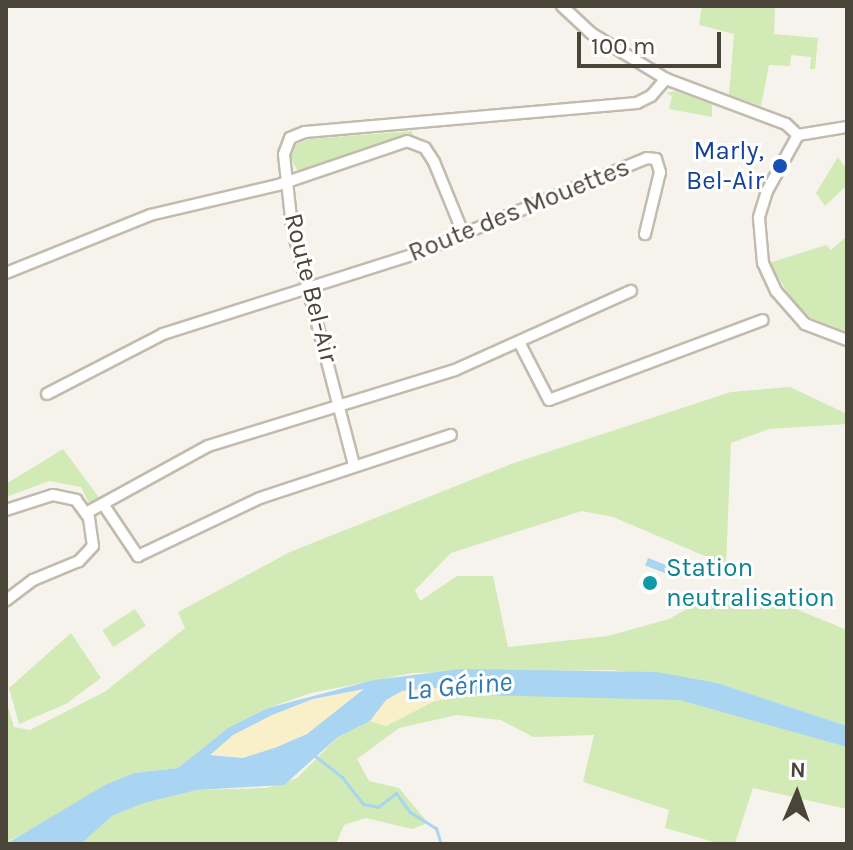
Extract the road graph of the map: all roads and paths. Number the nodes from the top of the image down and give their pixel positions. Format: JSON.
{"nodes":[{"id":1,"x":562,"y":6,"type":"edge"},
{"id":2,"x":666,"y":79,"type":"junction"},
{"id":3,"x":847,"y":127,"type":"edge"},
{"id":4,"x":798,"y":135,"type":"junction"},
{"id":5,"x":287,"y":182,"type":"junction"},
{"id":6,"x":645,"y":234,"type":"dead end"},
{"id":7,"x":464,"y":235,"type":"junction"},
{"id":8,"x":6,"y":273,"type":"edge"},
{"id":9,"x":307,"y":289,"type":"junction"},
{"id":10,"x":631,"y":291,"type":"dead end"},
{"id":11,"x":763,"y":320,"type":"dead end"},
{"id":12,"x":847,"y":340,"type":"edge"},
{"id":13,"x":519,"y":342,"type":"junction"},
{"id":14,"x":47,"y":394,"type":"dead end"},
{"id":15,"x":341,"y":404,"type":"junction"},
{"id":16,"x":451,"y":435,"type":"dead end"},
{"id":17,"x":354,"y":465,"type":"junction"},
{"id":18,"x":103,"y":504,"type":"junction"},
{"id":19,"x":6,"y":510,"type":"edge"},
{"id":20,"x":86,"y":513,"type":"junction"},
{"id":21,"x":6,"y":600,"type":"edge"}],
"edges":[{"from":1,"to":2,"type":"street"},
{"from":2,"to":4,"type":"street"},
{"from":2,"to":5,"type":"street","name":"Route Bel-Air"},
{"from":3,"to":4,"type":"street"},
{"from":4,"to":12,"type":"street"},
{"from":5,"to":7,"type":"street"},
{"from":5,"to":8,"type":"street"},
{"from":5,"to":9,"type":"street","name":"Route Bel-Air"},
{"from":6,"to":7,"type":"street","name":"Route des Mouettes"},
{"from":7,"to":9,"type":"street","name":"Route des Mouettes"},
{"from":9,"to":14,"type":"street","name":"Route des Mouettes"},
{"from":9,"to":15,"type":"street","name":"Route Bel-Air"},
{"from":10,"to":13,"type":"street"},
{"from":11,"to":13,"type":"street"},
{"from":13,"to":15,"type":"street"},
{"from":15,"to":17,"type":"street","name":"Route Bel-Air"},
{"from":15,"to":18,"type":"street"},
{"from":16,"to":17,"type":"street"},
{"from":17,"to":18,"type":"street"},
{"from":18,"to":20,"type":"street"},
{"from":19,"to":20,"type":"street"},
{"from":20,"to":21,"type":"street"}]}
